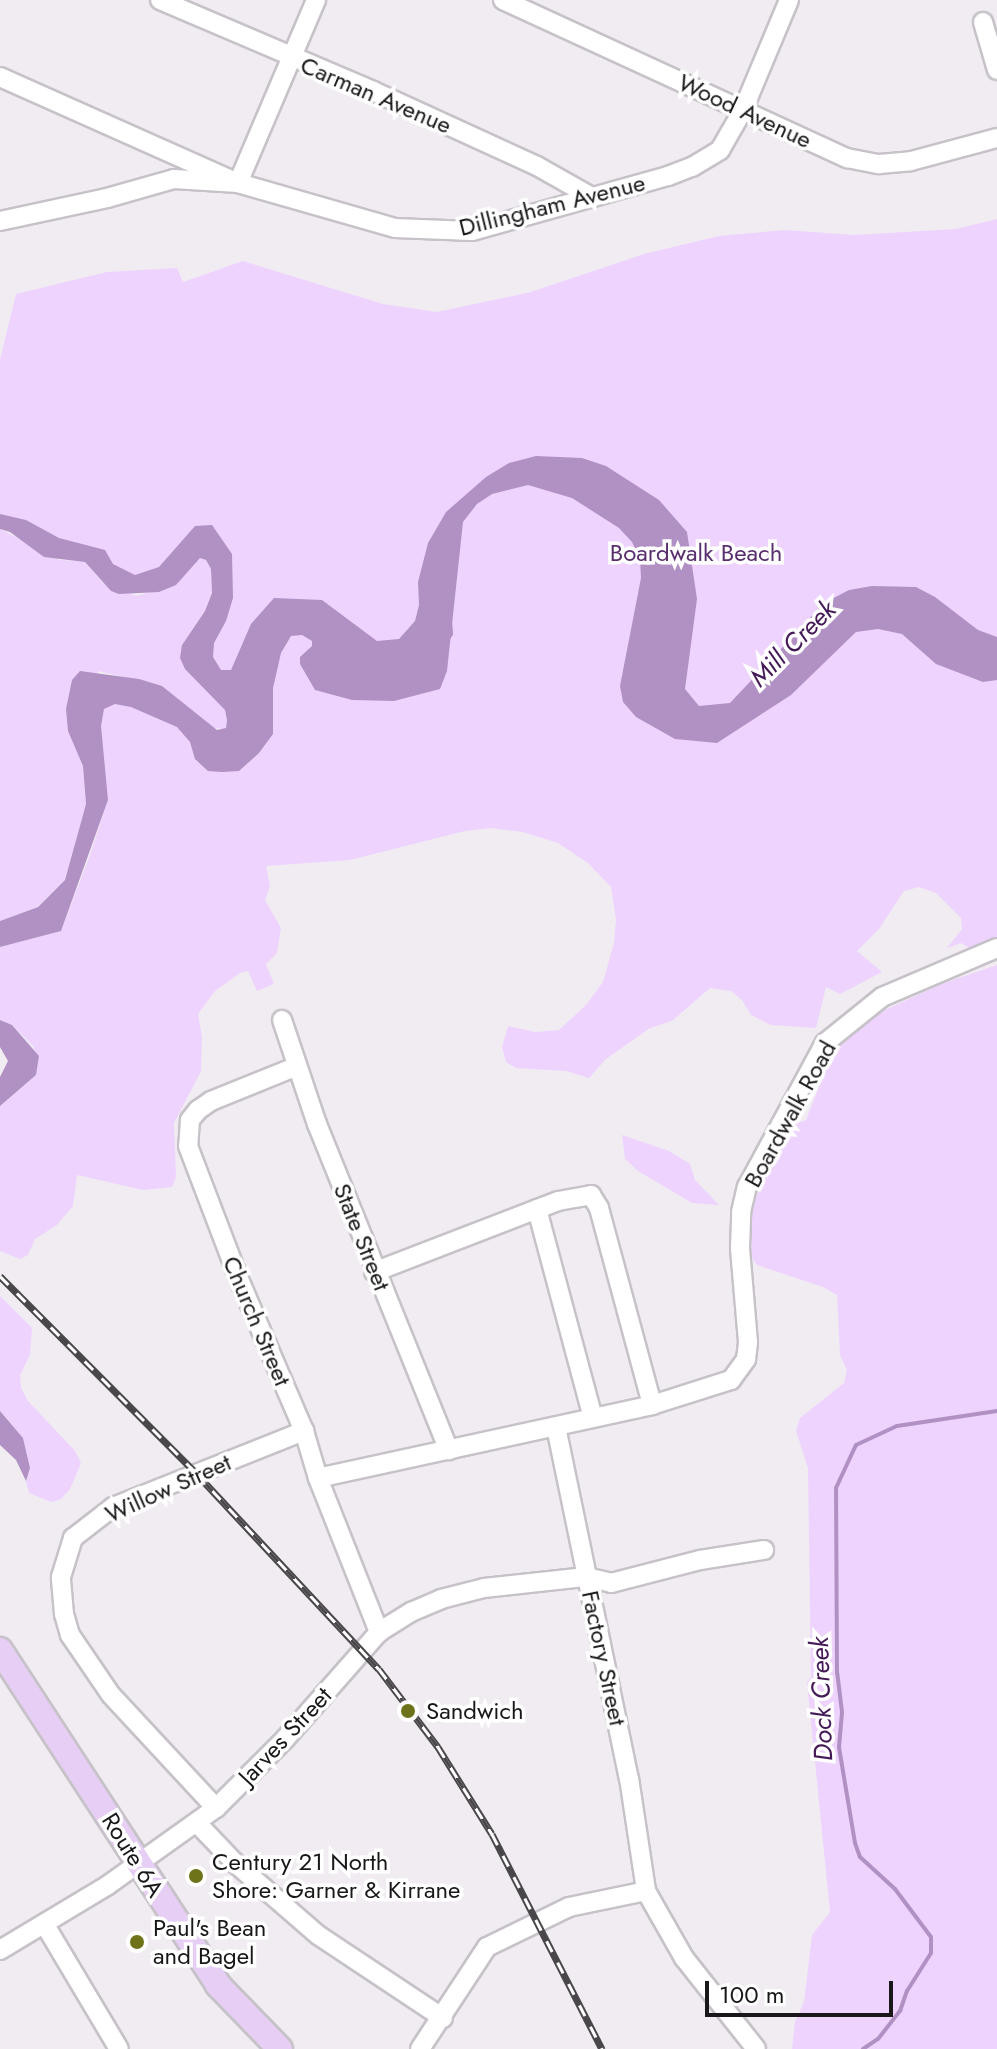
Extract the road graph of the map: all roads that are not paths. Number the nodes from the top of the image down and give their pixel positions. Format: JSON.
{"nodes":[{"id":1,"x":160,"y":0,"type":"edge"},
{"id":2,"x":316,"y":0,"type":"edge"},
{"id":3,"x":503,"y":0,"type":"edge"},
{"id":4,"x":789,"y":0,"type":"edge"},
{"id":5,"x":983,"y":22,"type":"dead end"},
{"id":6,"x":290,"y":58,"type":"junction"},
{"id":7,"x":997,"y":70,"type":"edge"},
{"id":8,"x":0,"y":77,"type":"edge"},
{"id":9,"x":743,"y":110,"type":"junction"},
{"id":10,"x":997,"y":138,"type":"edge"},
{"id":11,"x":238,"y":183,"type":"junction"},
{"id":12,"x":590,"y":196,"type":"junction"},
{"id":13,"x":0,"y":221,"type":"edge"},
{"id":14,"x":997,"y":948,"type":"edge"},
{"id":15,"x":282,"y":1020,"type":"dead end"},
{"id":16,"x":295,"y":1067,"type":"junction"},
{"id":17,"x":537,"y":1209,"type":"junction"},
{"id":18,"x":374,"y":1272,"type":"junction"},
{"id":19,"x":652,"y":1405,"type":"junction"},
{"id":20,"x":593,"y":1418,"type":"junction"},
{"id":21,"x":556,"y":1427,"type":"junction"},
{"id":22,"x":304,"y":1431,"type":"junction"},
{"id":23,"x":449,"y":1450,"type":"junction"},
{"id":24,"x":318,"y":1478,"type":"junction"},
{"id":25,"x":764,"y":1550,"type":"dead end"},
{"id":26,"x":586,"y":1577,"type":"junction"},
{"id":27,"x":379,"y":1632,"type":"junction"},
{"id":28,"x":0,"y":1650,"type":"edge"},
{"id":29,"x":216,"y":1808,"type":"junction"},
{"id":30,"x":197,"y":1823,"type":"junction"},
{"id":31,"x":140,"y":1864,"type":"junction"},
{"id":32,"x":646,"y":1891,"type":"junction"},
{"id":33,"x":45,"y":1925,"type":"junction"},
{"id":34,"x":0,"y":1950,"type":"edge"},
{"id":35,"x":443,"y":2018,"type":"junction"},
{"id":36,"x":119,"y":2049,"type":"edge"},
{"id":37,"x":280,"y":2049,"type":"edge"},
{"id":38,"x":420,"y":2049,"type":"edge"},
{"id":39,"x":756,"y":2049,"type":"edge"}],
"edges":[{"from":1,"to":6,"type":"street","name":"Carman Avenue"},
{"from":2,"to":6,"type":"street"},
{"from":3,"to":9,"type":"street","name":"Wood Avenue"},
{"from":4,"to":9,"type":"street","name":"Dillingham Avenue"},
{"from":5,"to":7,"type":"street"},
{"from":6,"to":11,"type":"street"},
{"from":6,"to":12,"type":"street","name":"Carman Avenue"},
{"from":8,"to":11,"type":"street","name":"Dillingham Avenue"},
{"from":9,"to":10,"type":"street","name":"Wood Avenue"},
{"from":9,"to":12,"type":"street","name":"Dillingham Avenue"},
{"from":11,"to":12,"type":"street","name":"Dillingham Avenue"},
{"from":11,"to":13,"type":"street"},
{"from":14,"to":19,"type":"street","name":"Boardwalk Road"},
{"from":15,"to":16,"type":"street","name":"State Street"},
{"from":16,"to":18,"type":"street","name":"State Street"},
{"from":16,"to":22,"type":"street","name":"Church Street"},
{"from":17,"to":18,"type":"street"},
{"from":17,"to":19,"type":"street"},
{"from":17,"to":20,"type":"street"},
{"from":18,"to":23,"type":"street","name":"State Street"},
{"from":19,"to":20,"type":"street"},
{"from":20,"to":21,"type":"street"},
{"from":21,"to":23,"type":"street"},
{"from":21,"to":26,"type":"street","name":"Factory Street"},
{"from":22,"to":24,"type":"street","name":"Church Street"},
{"from":22,"to":29,"type":"street","name":"Willow Street"},
{"from":23,"to":24,"type":"street"},
{"from":24,"to":27,"type":"street","name":"Church Street"},
{"from":25,"to":26,"type":"street","name":"Jarves Street"},
{"from":26,"to":27,"type":"street","name":"Jarves Street"},
{"from":26,"to":32,"type":"street","name":"Factory Street"},
{"from":27,"to":29,"type":"street","name":"Jarves Street"},
{"from":28,"to":31,"type":"main road","name":"Route 6A"},
{"from":29,"to":30,"type":"street","name":"Jarves Street"},
{"from":30,"to":31,"type":"street","name":"Jarves Street"},
{"from":30,"to":35,"type":"street"},
{"from":31,"to":33,"type":"street","name":"Jarves Street"},
{"from":31,"to":37,"type":"main road","name":"Route 6A"},
{"from":32,"to":35,"type":"street"},
{"from":32,"to":39,"type":"street"},
{"from":33,"to":34,"type":"street","name":"Jarves Street"},
{"from":33,"to":36,"type":"street"},
{"from":35,"to":38,"type":"street"}]}
